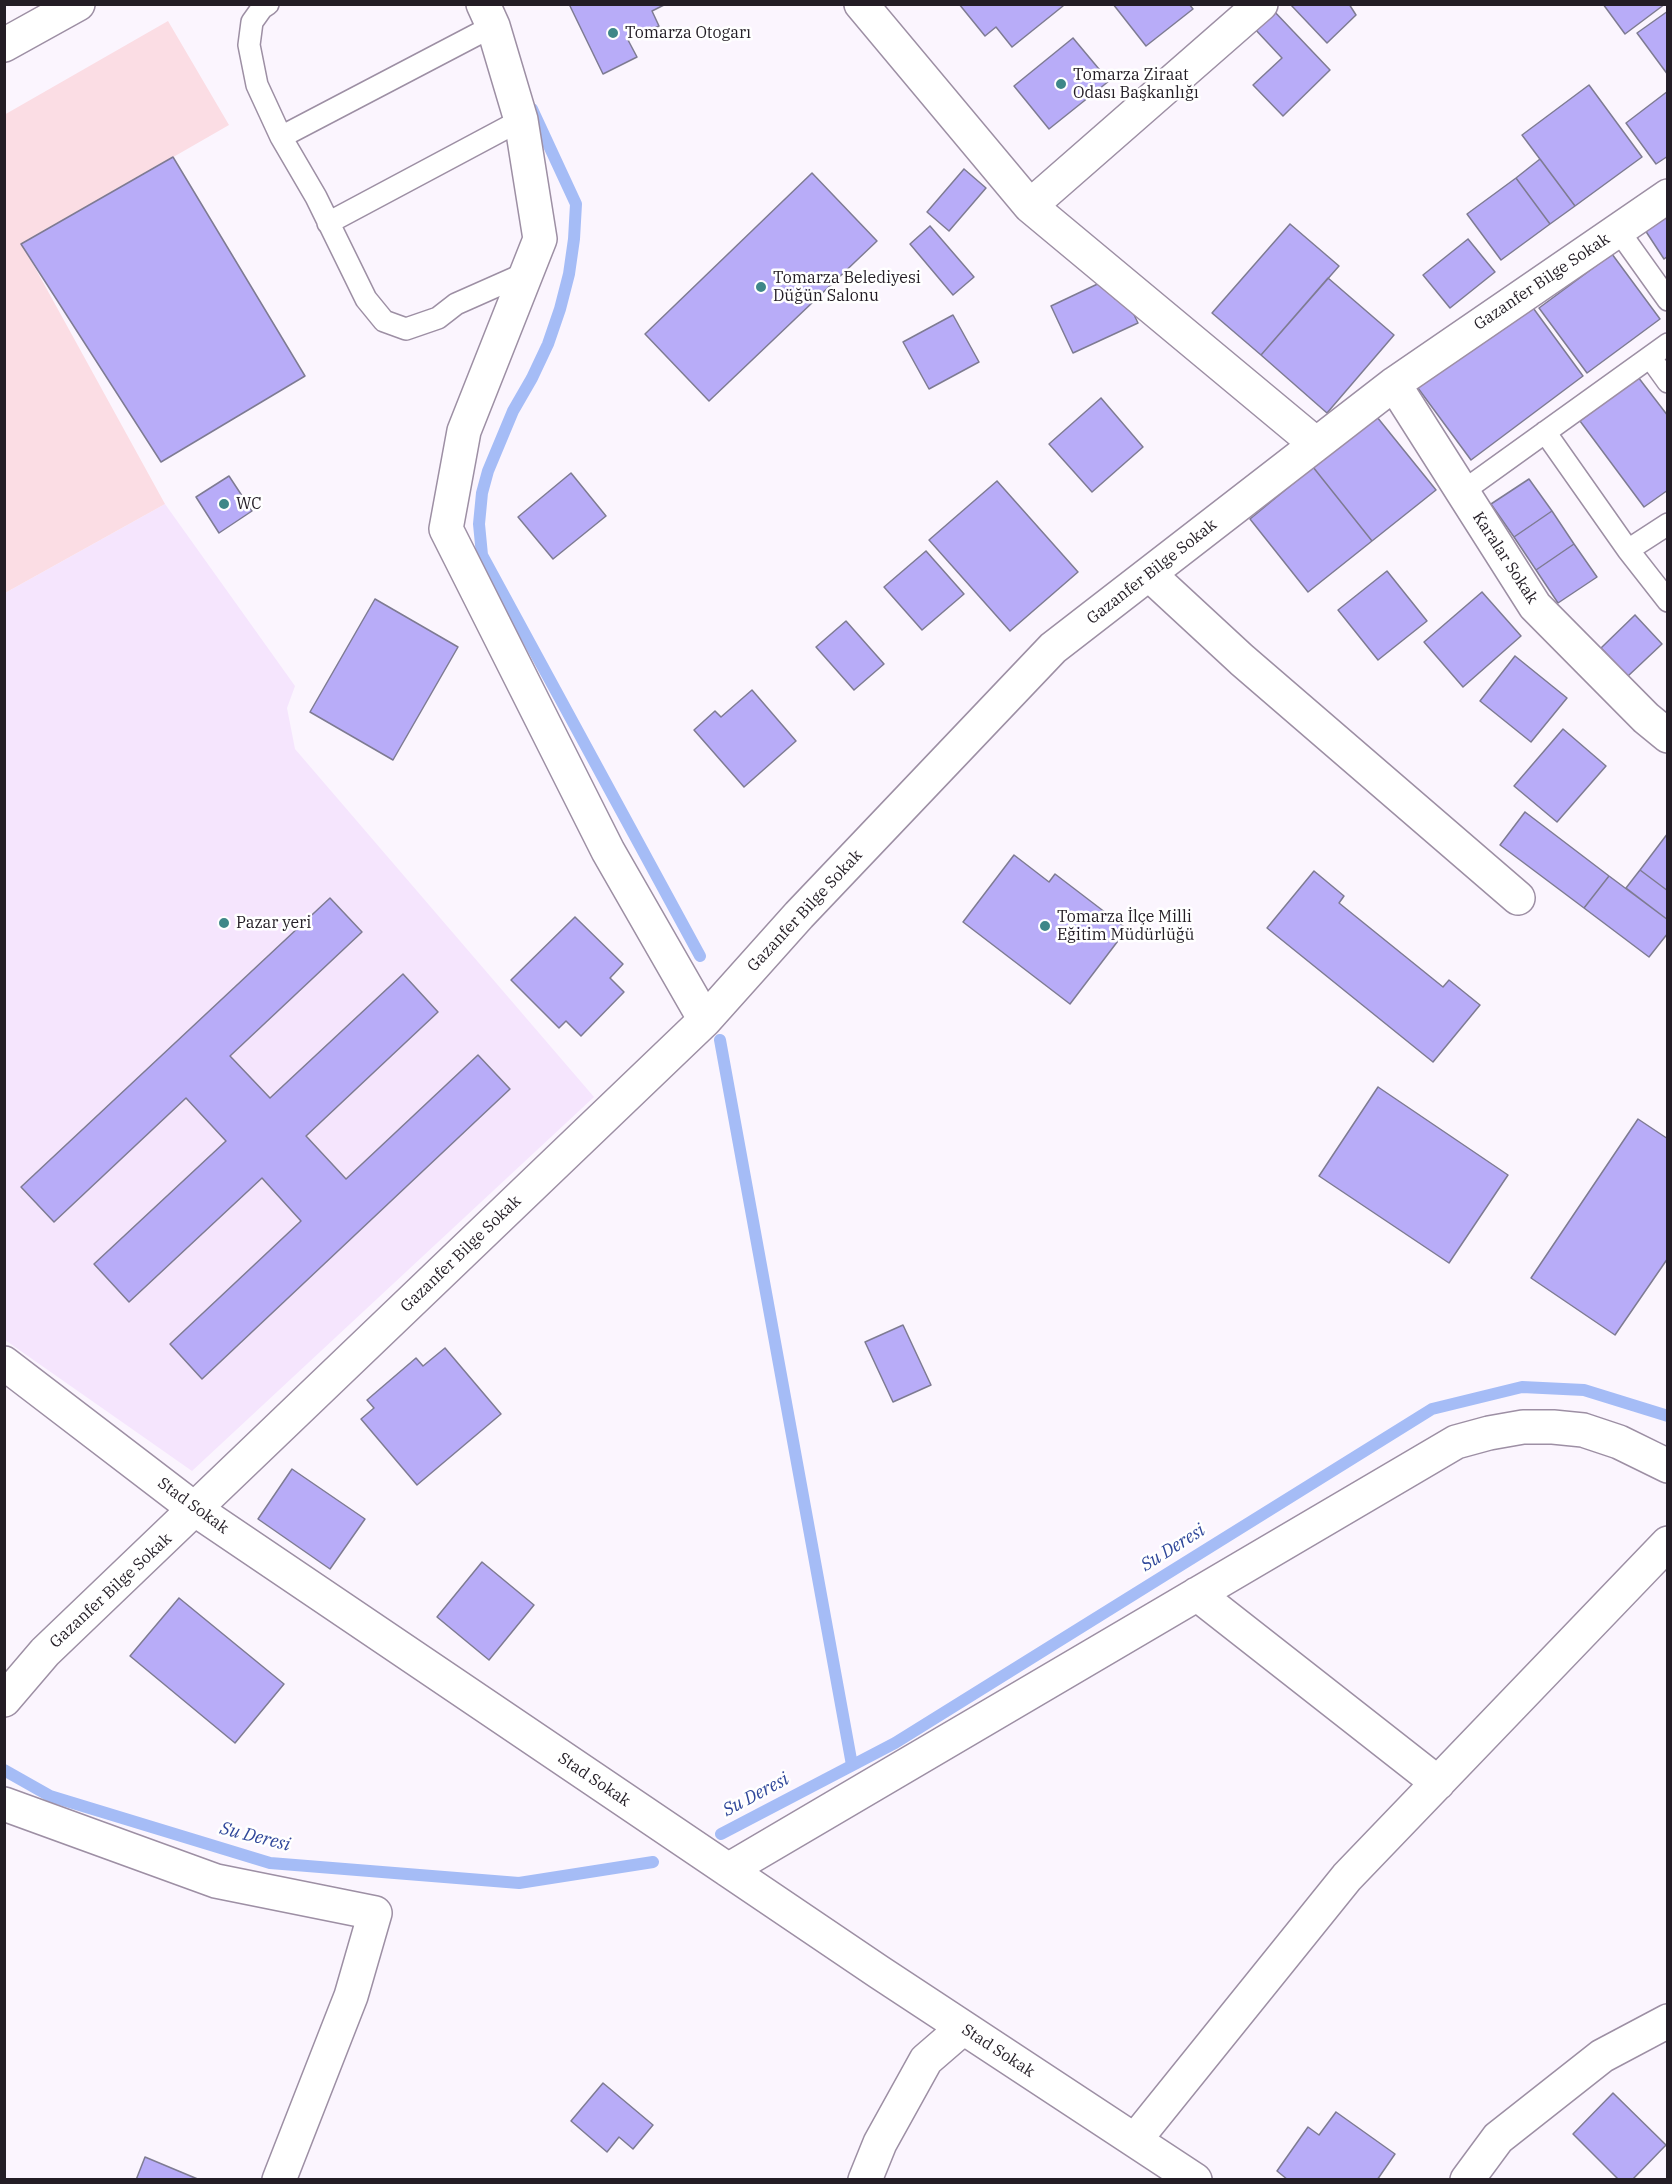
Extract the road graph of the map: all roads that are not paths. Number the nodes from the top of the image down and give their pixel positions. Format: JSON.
{"nodes":[{"id":1,"x":78,"y":4,"type":"edge"},
{"id":2,"x":268,"y":4,"type":"edge"},
{"id":3,"x":861,"y":4,"type":"edge"},
{"id":4,"x":1261,"y":4,"type":"edge"},
{"id":5,"x":488,"y":15,"type":"edge"},
{"id":6,"x":4,"y":45,"type":"edge"},
{"id":7,"x":521,"y":120,"type":"junction"},
{"id":8,"x":281,"y":137,"type":"junction"},
{"id":9,"x":1668,"y":196,"type":"edge"},
{"id":10,"x":1030,"y":206,"type":"junction"},
{"id":11,"x":328,"y":223,"type":"junction"},
{"id":12,"x":1618,"y":230,"type":"junction"},
{"id":13,"x":526,"y":273,"type":"junction"},
{"id":14,"x":1668,"y":300,"type":"edge"},
{"id":15,"x":1668,"y":344,"type":"edge"},
{"id":16,"x":1650,"y":357,"type":"junction"},
{"id":17,"x":1668,"y":382,"type":"edge"},
{"id":18,"x":1394,"y":384,"type":"junction"},
{"id":19,"x":1545,"y":432,"type":"junction"},
{"id":20,"x":1316,"y":444,"type":"junction"},
{"id":21,"x":1462,"y":492,"type":"junction"},
{"id":22,"x":1668,"y":524,"type":"edge"},
{"id":23,"x":1628,"y":550,"type":"junction"},
{"id":24,"x":1149,"y":574,"type":"junction"},
{"id":25,"x":1668,"y":601,"type":"edge"},
{"id":26,"x":1668,"y":736,"type":"edge"},
{"id":27,"x":1518,"y":898,"type":"dead end"},
{"id":28,"x":705,"y":1020,"type":"junction"},
{"id":29,"x":4,"y":1363,"type":"edge"},
{"id":30,"x":1668,"y":1466,"type":"edge"},
{"id":31,"x":196,"y":1510,"type":"junction"},
{"id":32,"x":1668,"y":1543,"type":"edge"},
{"id":33,"x":1197,"y":1594,"type":"junction"},
{"id":34,"x":4,"y":1700,"type":"edge"},
{"id":35,"x":1438,"y":1783,"type":"junction"},
{"id":36,"x":4,"y":1804,"type":"edge"},
{"id":37,"x":728,"y":1870,"type":"junction"},
{"id":38,"x":1668,"y":2021,"type":"edge"},
{"id":39,"x":963,"y":2028,"type":"junction"},
{"id":40,"x":1135,"y":2140,"type":"junction"},
{"id":41,"x":279,"y":2180,"type":"edge"},
{"id":42,"x":865,"y":2180,"type":"edge"},
{"id":43,"x":1196,"y":2180,"type":"edge"},
{"id":44,"x":1467,"y":2180,"type":"edge"}],
"edges":[{"from":1,"to":6,"type":"street"},
{"from":2,"to":8,"type":"lane"},
{"from":3,"to":10,"type":"street"},
{"from":4,"to":10,"type":"street"},
{"from":5,"to":7,"type":"street"},
{"from":5,"to":8,"type":"lane"},
{"from":7,"to":11,"type":"lane"},
{"from":7,"to":13,"type":"street"},
{"from":8,"to":11,"type":"lane"},
{"from":9,"to":12,"type":"street","name":"Gazanfer Bilge Sokak"},
{"from":10,"to":20,"type":"street"},
{"from":11,"to":13,"type":"lane"},
{"from":12,"to":14,"type":"lane"},
{"from":12,"to":18,"type":"street","name":"Gazanfer Bilge Sokak"},
{"from":13,"to":28,"type":"street"},
{"from":15,"to":16,"type":"lane"},
{"from":16,"to":17,"type":"lane"},
{"from":16,"to":19,"type":"lane"},
{"from":18,"to":20,"type":"street","name":"Gazanfer Bilge Sokak"},
{"from":18,"to":21,"type":"street","name":"Karalar Sokak"},
{"from":19,"to":21,"type":"lane"},
{"from":19,"to":23,"type":"lane"},
{"from":20,"to":24,"type":"street","name":"Gazanfer Bilge Sokak"},
{"from":21,"to":26,"type":"street","name":"Karalar Sokak"},
{"from":22,"to":23,"type":"lane"},
{"from":23,"to":25,"type":"lane"},
{"from":24,"to":27,"type":"street"},
{"from":24,"to":28,"type":"street","name":"Gazanfer Bilge Sokak"},
{"from":28,"to":31,"type":"street","name":"Gazanfer Bilge Sokak"},
{"from":29,"to":31,"type":"street","name":"Stad Sokak"},
{"from":30,"to":33,"type":"street"},
{"from":31,"to":34,"type":"street","name":"Gazanfer Bilge Sokak"},
{"from":31,"to":37,"type":"street","name":"Stad Sokak"},
{"from":32,"to":35,"type":"street"},
{"from":33,"to":35,"type":"street"},
{"from":33,"to":37,"type":"street"},
{"from":35,"to":40,"type":"street"},
{"from":36,"to":41,"type":"street"},
{"from":37,"to":39,"type":"street","name":"Stad Sokak"},
{"from":38,"to":44,"type":"street"},
{"from":39,"to":40,"type":"street","name":"Stad Sokak"},
{"from":39,"to":42,"type":"street"},
{"from":40,"to":43,"type":"street","name":"Stad Sokak"}]}
